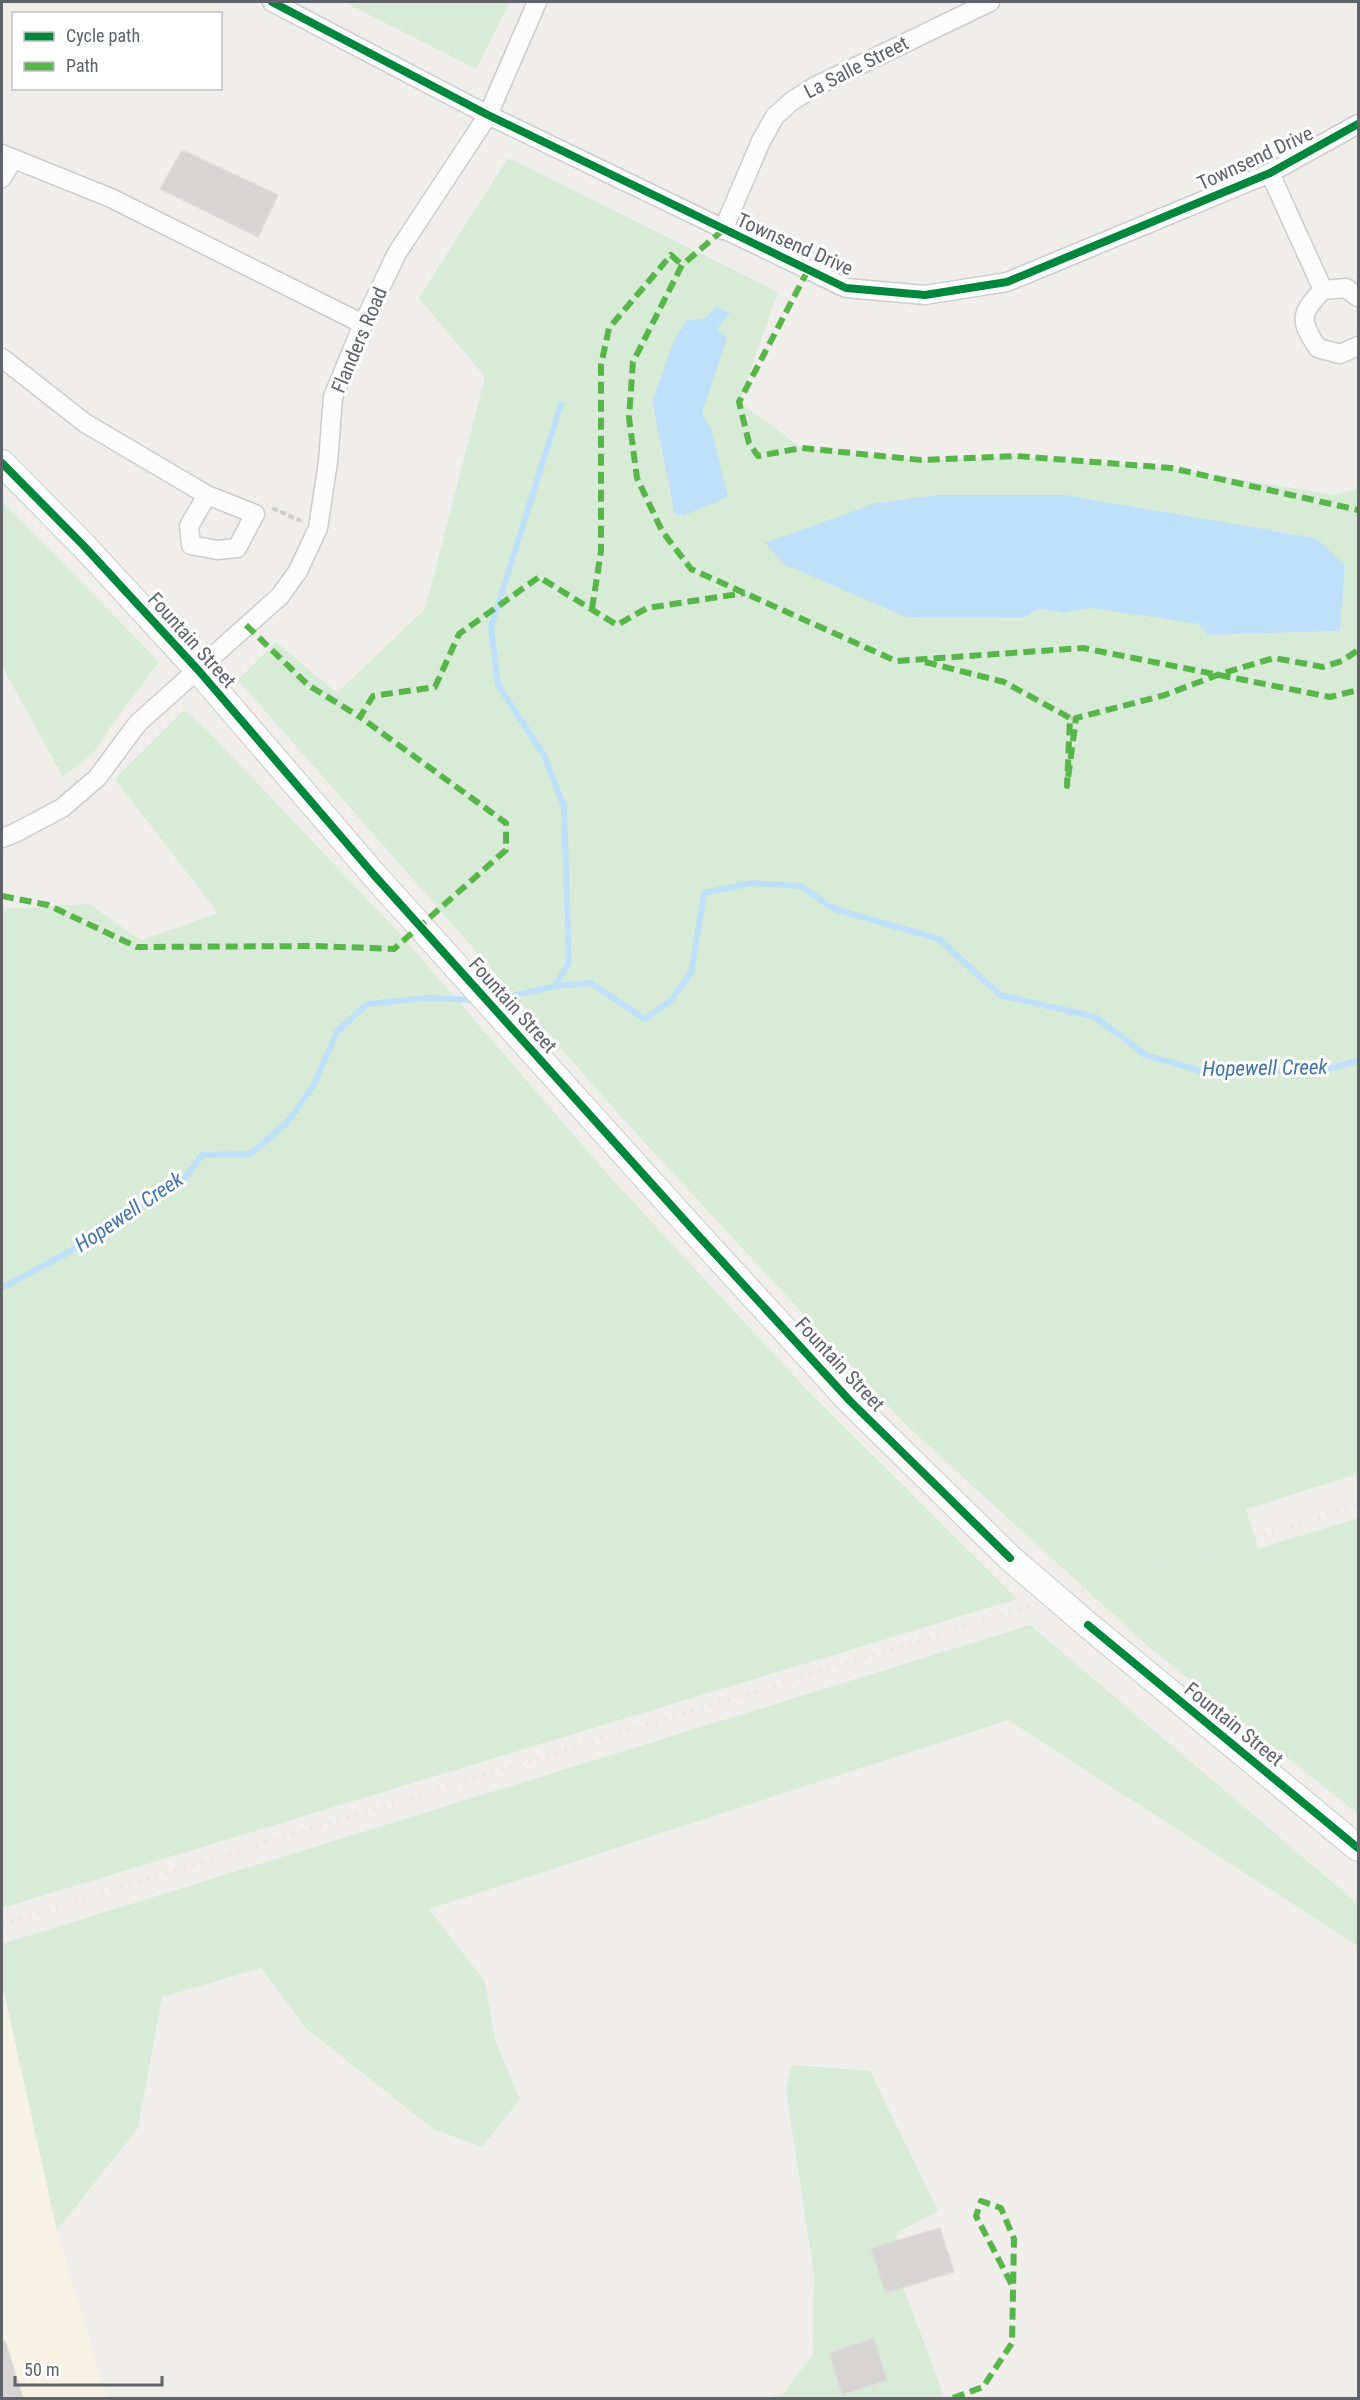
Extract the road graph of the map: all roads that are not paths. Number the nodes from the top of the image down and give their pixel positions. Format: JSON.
{"nodes":[{"id":1,"x":272,"y":2,"type":"edge"},
{"id":2,"x":537,"y":2,"type":"edge"},
{"id":3,"x":990,"y":2,"type":"edge"},
{"id":4,"x":488,"y":115,"type":"junction"},
{"id":5,"x":1359,"y":124,"type":"edge"},
{"id":6,"x":7,"y":157,"type":"edge"},
{"id":7,"x":1270,"y":173,"type":"junction"},
{"id":8,"x":2,"y":178,"type":"edge"},
{"id":9,"x":723,"y":230,"type":"junction"},
{"id":10,"x":1323,"y":290,"type":"junction"},
{"id":11,"x":1359,"y":297,"type":"edge"},
{"id":12,"x":363,"y":324,"type":"junction"},
{"id":13,"x":1359,"y":346,"type":"edge"},
{"id":14,"x":2,"y":358,"type":"edge"},
{"id":15,"x":2,"y":464,"type":"edge"},
{"id":16,"x":207,"y":495,"type":"junction"},
{"id":17,"x":199,"y":671,"type":"junction"},
{"id":18,"x":2,"y":838,"type":"edge"},
{"id":19,"x":1359,"y":1848,"type":"edge"}],
"edges":[{"from":1,"to":4,"type":"street","name":"Townsend Drive"},
{"from":2,"to":4,"type":"street","name":"Flanders Road"},
{"from":3,"to":9,"type":"street","name":"La Salle Street"},
{"from":4,"to":9,"type":"street","name":"Townsend Drive"},
{"from":4,"to":12,"type":"street","name":"Flanders Road"},
{"from":5,"to":7,"type":"street","name":"Townsend Drive"},
{"from":6,"to":8,"type":"street"},
{"from":6,"to":12,"type":"street"},
{"from":7,"to":9,"type":"street","name":"Townsend Drive"},
{"from":7,"to":10,"type":"street"},
{"from":10,"to":11,"type":"street"},
{"from":10,"to":13,"type":"street"},
{"from":12,"to":17,"type":"street","name":"Flanders Road"},
{"from":14,"to":16,"type":"street"},
{"from":15,"to":17,"type":"main road","name":"Fountain Street"},
{"from":16,"to":16,"type":"street"},
{"from":17,"to":18,"type":"street","name":"Flanders Road"},
{"from":17,"to":19,"type":"main road","name":"Fountain Street","bridge":true}]}
